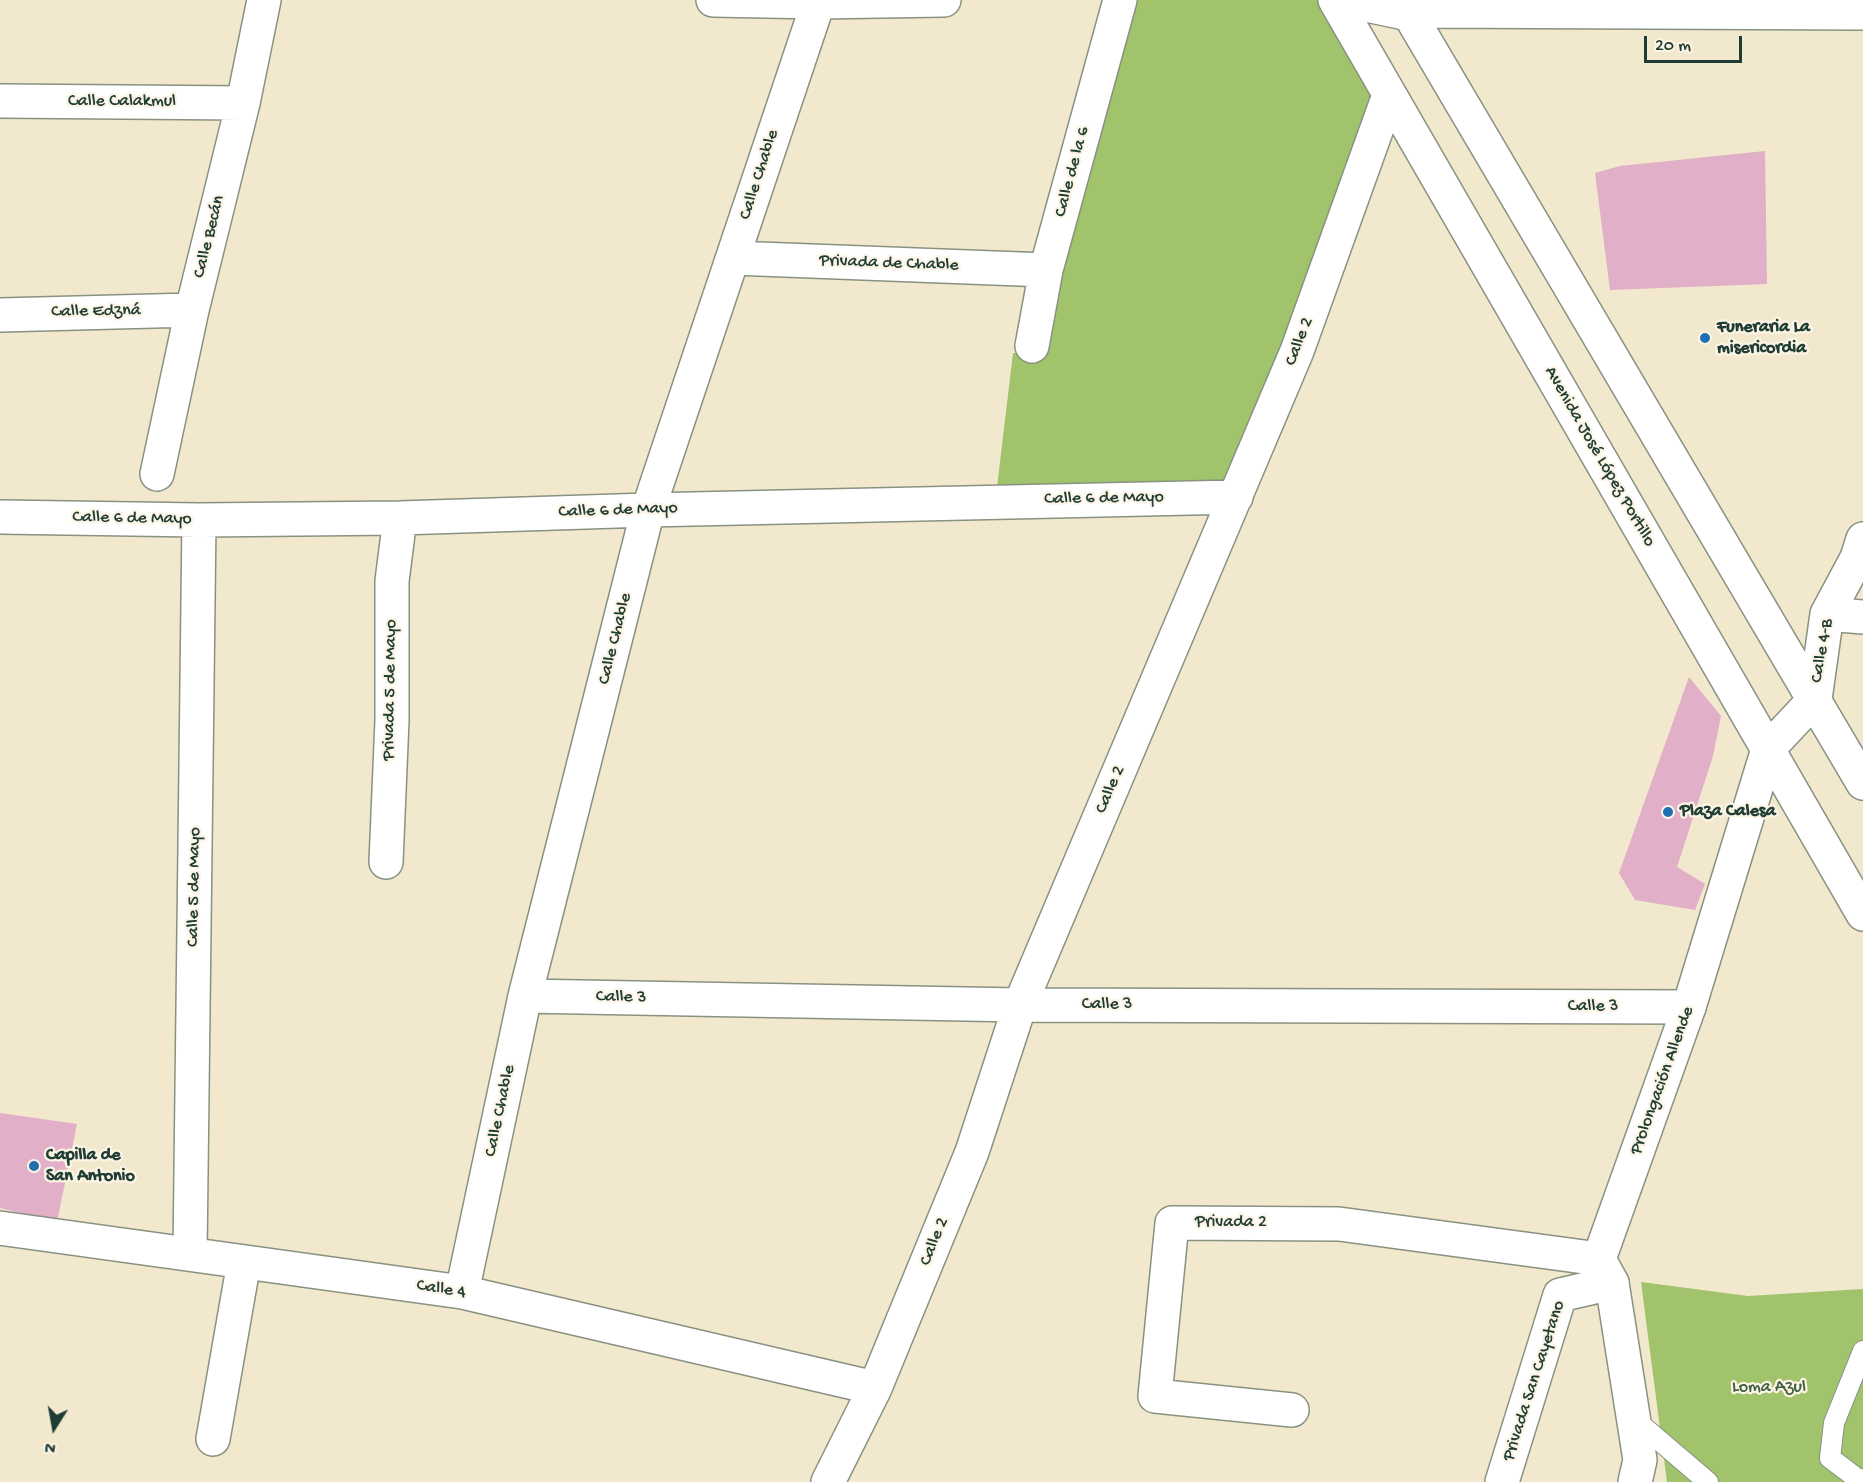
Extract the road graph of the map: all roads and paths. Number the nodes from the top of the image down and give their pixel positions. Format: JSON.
{"nodes":[{"id":1,"x":264,"y":0,"type":"edge"},
{"id":2,"x":713,"y":0,"type":"edge"},
{"id":3,"x":944,"y":0,"type":"edge"},
{"id":4,"x":1120,"y":0,"type":"edge"},
{"id":5,"x":1335,"y":0,"type":"edge"},
{"id":6,"x":1343,"y":0,"type":"edge"},
{"id":7,"x":818,"y":1,"type":"edge"},
{"id":8,"x":1416,"y":6,"type":"edge"},
{"id":9,"x":1863,"y":14,"type":"edge"},
{"id":10,"x":1389,"y":95,"type":"junction"},
{"id":11,"x":0,"y":101,"type":"edge"},
{"id":12,"x":243,"y":103,"type":"junction"},
{"id":13,"x":733,"y":258,"type":"junction"},
{"id":14,"x":1046,"y":270,"type":"junction"},
{"id":15,"x":192,"y":310,"type":"junction"},
{"id":16,"x":0,"y":315,"type":"edge"},
{"id":17,"x":1032,"y":346,"type":"dead end"},
{"id":18,"x":157,"y":474,"type":"dead end"},
{"id":19,"x":1236,"y":497,"type":"junction"},
{"id":20,"x":648,"y":510,"type":"junction"},
{"id":21,"x":0,"y":517,"type":"edge"},
{"id":22,"x":400,"y":518,"type":"junction"},
{"id":23,"x":199,"y":520,"type":"junction"},
{"id":24,"x":1863,"y":538,"type":"edge"},
{"id":25,"x":1827,"y":614,"type":"junction"},
{"id":26,"x":1863,"y":617,"type":"edge"},
{"id":27,"x":1815,"y":699,"type":"junction"},
{"id":28,"x":1767,"y":749,"type":"junction"},
{"id":29,"x":1863,"y":783,"type":"edge"},
{"id":30,"x":386,"y":862,"type":"dead end"},
{"id":31,"x":1863,"y":914,"type":"edge"},
{"id":32,"x":525,"y":996,"type":"junction"},
{"id":33,"x":1020,"y":1005,"type":"junction"},
{"id":34,"x":1689,"y":1007,"type":"junction"},
{"id":35,"x":0,"y":1228,"type":"edge"},
{"id":36,"x":190,"y":1254,"type":"junction"},
{"id":37,"x":244,"y":1262,"type":"junction"},
{"id":38,"x":1606,"y":1271,"type":"junction"},
{"id":39,"x":462,"y":1292,"type":"junction"},
{"id":40,"x":1863,"y":1351,"type":"edge"},
{"id":41,"x":875,"y":1388,"type":"junction"},
{"id":42,"x":1292,"y":1410,"type":"dead end"},
{"id":43,"x":1633,"y":1418,"type":"junction"},
{"id":44,"x":213,"y":1439,"type":"dead end"},
{"id":45,"x":1863,"y":1479,"type":"edge"},
{"id":46,"x":828,"y":1482,"type":"edge"},
{"id":47,"x":1502,"y":1482,"type":"edge"},
{"id":48,"x":1635,"y":1482,"type":"edge"},
{"id":49,"x":1708,"y":1482,"type":"edge"}],
"edges":[{"from":1,"to":12,"type":"street","name":"Calle Becán"},
{"from":2,"to":7,"type":"street"},
{"from":3,"to":7,"type":"street"},
{"from":4,"to":14,"type":"street","name":"Calle de la 6"},
{"from":5,"to":10,"type":"street","name":"Avenida José López Portillo"},
{"from":6,"to":8,"type":"street"},
{"from":7,"to":13,"type":"street","name":"Calle Chable"},
{"from":8,"to":9,"type":"street"},
{"from":8,"to":27,"type":"street"},
{"from":10,"to":19,"type":"street","name":"Calle 2"},
{"from":10,"to":28,"type":"street","name":"Avenida José López Portillo"},
{"from":11,"to":12,"type":"street","name":"Calle Calakmul"},
{"from":12,"to":15,"type":"street","name":"Calle Becán"},
{"from":13,"to":14,"type":"street","name":"Privada de Chable"},
{"from":13,"to":20,"type":"street","name":"Calle Chable"},
{"from":14,"to":17,"type":"street","name":"Calle de la 6"},
{"from":15,"to":16,"type":"street","name":"Calle Edzná"},
{"from":15,"to":18,"type":"street","name":"Calle Becán"},
{"from":19,"to":20,"type":"street","name":"Calle 6 de Mayo"},
{"from":19,"to":33,"type":"street","name":"Calle 2"},
{"from":20,"to":22,"type":"street","name":"Calle 6 de Mayo"},
{"from":20,"to":32,"type":"street","name":"Calle Chable"},
{"from":21,"to":23,"type":"street","name":"Calle 6 de Mayo"},
{"from":22,"to":23,"type":"street","name":"Calle 6 de Mayo"},
{"from":22,"to":30,"type":"street","name":"Privada 5 de Mayo"},
{"from":23,"to":36,"type":"street","name":"Calle 5 de Mayo"},
{"from":24,"to":25,"type":"street","name":"Calle 4-B"},
{"from":25,"to":26,"type":"street"},
{"from":25,"to":27,"type":"street","name":"Calle 4-B"},
{"from":27,"to":28,"type":"street","name":"Prolongación Allende"},
{"from":27,"to":29,"type":"street"},
{"from":28,"to":31,"type":"street","name":"Avenida José López Portillo"},
{"from":28,"to":34,"type":"street","name":"Prolongación Allende"},
{"from":32,"to":33,"type":"street","name":"Calle 3"},
{"from":32,"to":39,"type":"street","name":"Calle Chable"},
{"from":33,"to":34,"type":"street","name":"Calle 3"},
{"from":33,"to":41,"type":"street","name":"Calle 2"},
{"from":34,"to":38,"type":"street","name":"Prolongación Allende"},
{"from":35,"to":36,"type":"street","name":"Calle 4"},
{"from":36,"to":37,"type":"street","name":"Calle 4"},
{"from":37,"to":39,"type":"street","name":"Calle 4"},
{"from":37,"to":44,"type":"street"},
{"from":38,"to":42,"type":"street","name":"Privada 2"},
{"from":38,"to":43,"type":"street","name":"Prolongación Allende"},
{"from":38,"to":47,"type":"street","name":"Privada San Cayetano"},
{"from":39,"to":41,"type":"street","name":"Calle 4"},
{"from":40,"to":45,"type":"lane"},
{"from":41,"to":46,"type":"street","name":"Calle 2"},
{"from":43,"to":48,"type":"street","name":"Prolongación Allende"},
{"from":43,"to":49,"type":"lane"}]}
